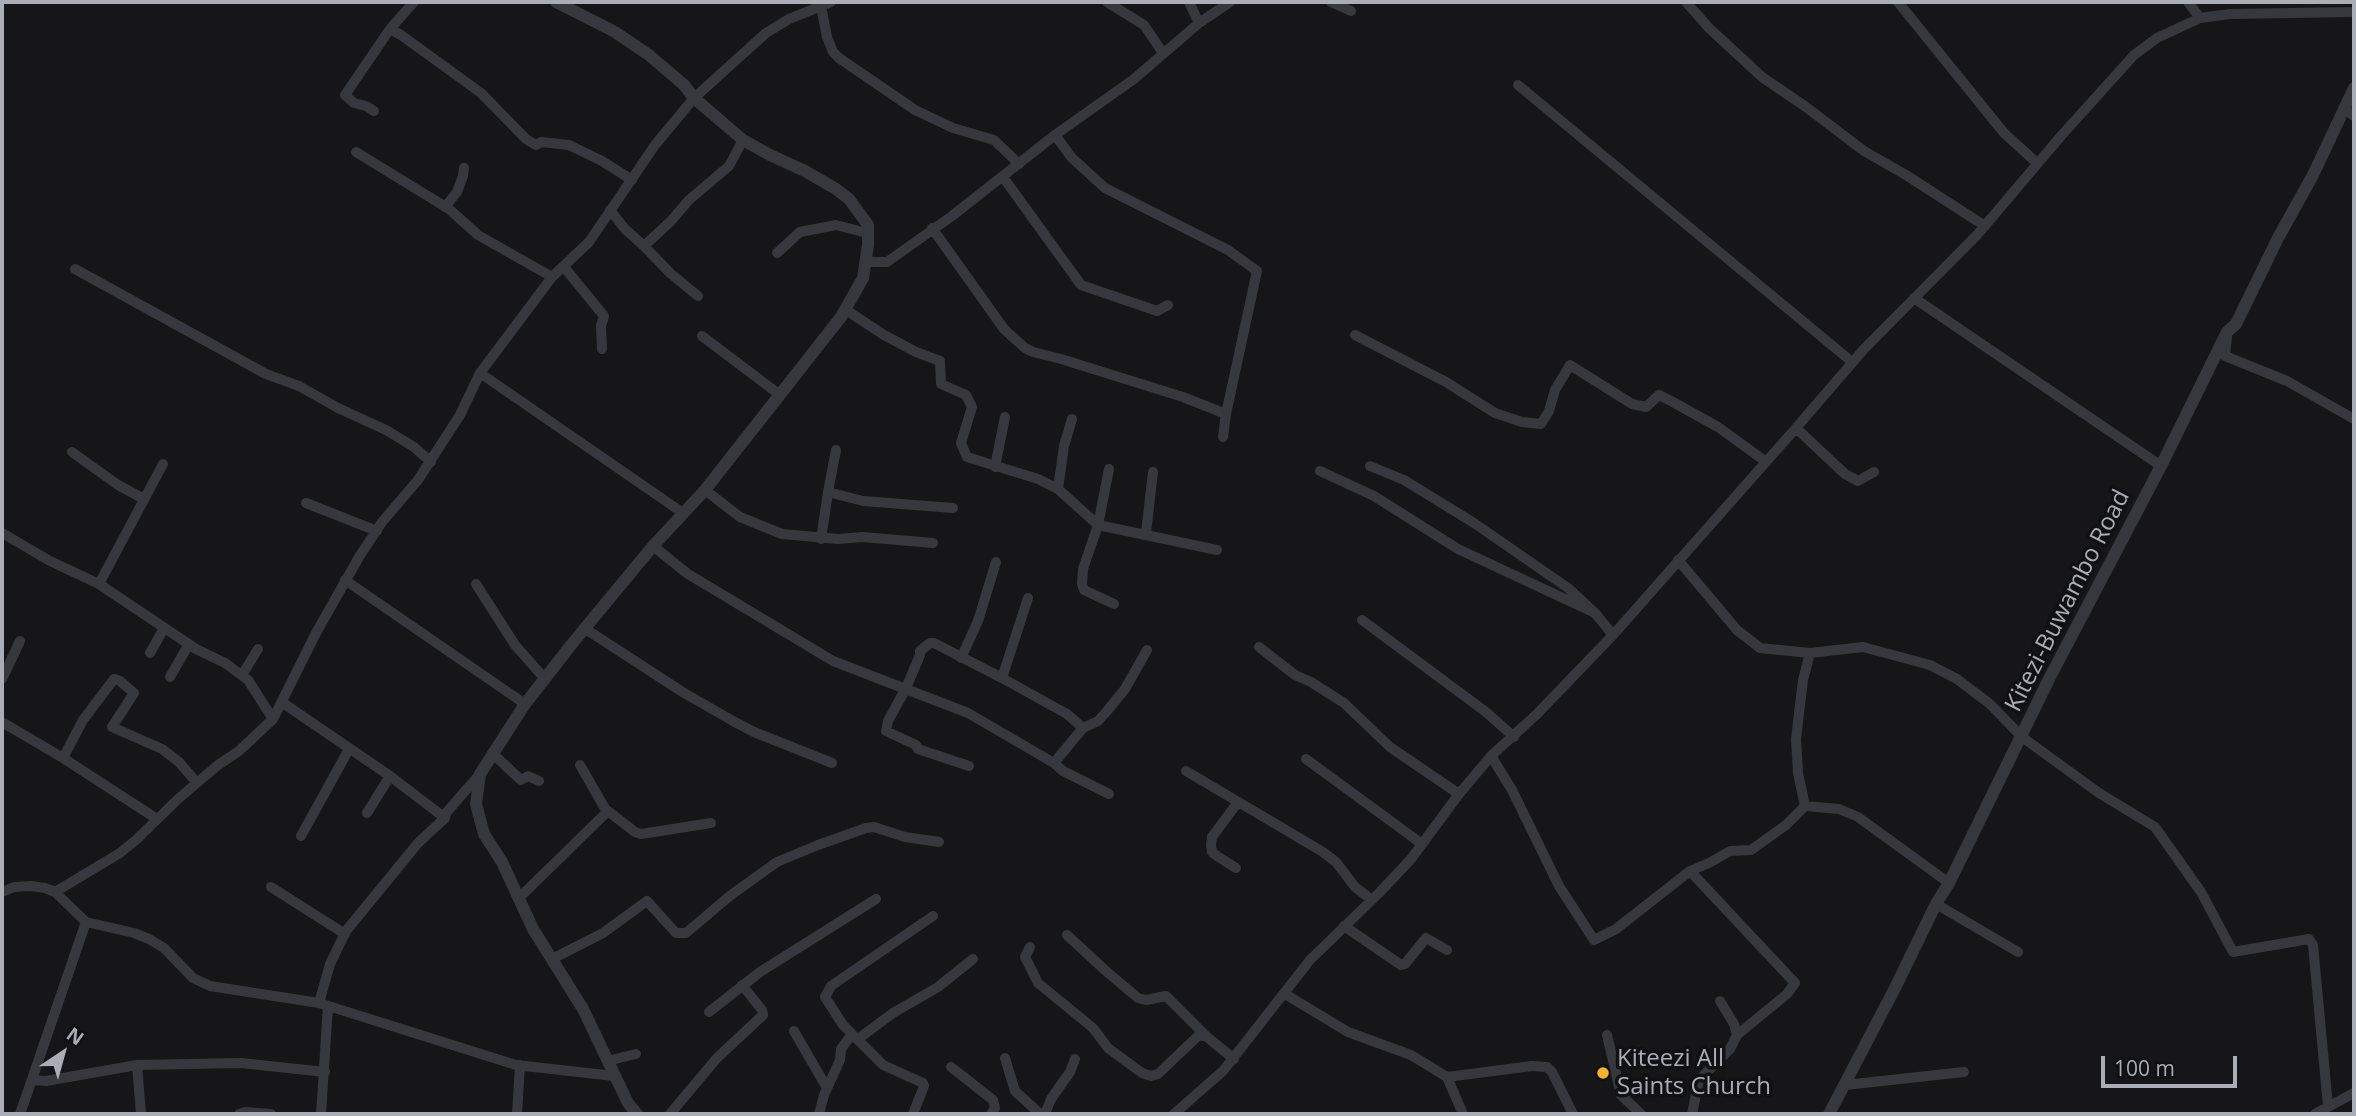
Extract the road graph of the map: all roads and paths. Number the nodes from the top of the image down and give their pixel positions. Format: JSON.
{"nodes":[{"id":1,"x":414,"y":2,"type":"edge"},
{"id":2,"x":556,"y":2,"type":"edge"},
{"id":3,"x":1107,"y":2,"type":"edge"},
{"id":4,"x":1189,"y":2,"type":"edge"},
{"id":5,"x":1230,"y":2,"type":"edge"},
{"id":6,"x":1331,"y":2,"type":"edge"},
{"id":7,"x":1686,"y":2,"type":"edge"},
{"id":8,"x":1898,"y":2,"type":"edge"},
{"id":9,"x":2188,"y":2,"type":"edge"},
{"id":10,"x":826,"y":4,"type":"edge"},
{"id":11,"x":1351,"y":11,"type":"dead end"},
{"id":12,"x":2354,"y":12,"type":"edge"},
{"id":13,"x":2200,"y":18,"type":"junction"},
{"id":14,"x":1199,"y":23,"type":"junction"},
{"id":15,"x":390,"y":29,"type":"junction"},
{"id":16,"x":1163,"y":53,"type":"junction"},
{"id":17,"x":1518,"y":85,"type":"dead end"},
{"id":18,"x":2354,"y":88,"type":"edge"},
{"id":19,"x":694,"y":98,"type":"junction"},
{"id":20,"x":374,"y":111,"type":"dead end"},
{"id":21,"x":2350,"y":113,"type":"edge"},
{"id":22,"x":1055,"y":135,"type":"junction"},
{"id":23,"x":743,"y":140,"type":"junction"},
{"id":24,"x":356,"y":152,"type":"dead end"},
{"id":25,"x":2037,"y":163,"type":"junction"},
{"id":26,"x":1019,"y":164,"type":"junction"},
{"id":27,"x":464,"y":168,"type":"dead end"},
{"id":28,"x":1003,"y":177,"type":"junction"},
{"id":29,"x":632,"y":180,"type":"junction"},
{"id":30,"x":445,"y":207,"type":"junction"},
{"id":31,"x":610,"y":210,"type":"junction"},
{"id":32,"x":1985,"y":226,"type":"junction"},
{"id":33,"x":932,"y":228,"type":"junction"},
{"id":34,"x":867,"y":233,"type":"junction"},
{"id":35,"x":644,"y":246,"type":"junction"},
{"id":36,"x":777,"y":253,"type":"dead end"},
{"id":37,"x":865,"y":262,"type":"junction"},
{"id":38,"x":564,"y":267,"type":"junction"},
{"id":39,"x":75,"y":269,"type":"dead end"},
{"id":40,"x":552,"y":277,"type":"junction"},
{"id":41,"x":698,"y":296,"type":"dead end"},
{"id":42,"x":1914,"y":298,"type":"junction"},
{"id":43,"x":1168,"y":305,"type":"dead end"},
{"id":44,"x":846,"y":310,"type":"junction"},
{"id":45,"x":2227,"y":332,"type":"junction"},
{"id":46,"x":1355,"y":335,"type":"dead end"},
{"id":47,"x":702,"y":336,"type":"dead end"},
{"id":48,"x":602,"y":349,"type":"dead end"},
{"id":49,"x":1852,"y":362,"type":"junction"},
{"id":50,"x":480,"y":373,"type":"junction"},
{"id":51,"x":780,"y":395,"type":"junction"},
{"id":52,"x":1226,"y":414,"type":"junction"},
{"id":53,"x":1005,"y":417,"type":"dead end"},
{"id":54,"x":1072,"y":419,"type":"dead end"},
{"id":55,"x":2354,"y":419,"type":"edge"},
{"id":56,"x":1797,"y":428,"type":"junction"},
{"id":57,"x":1223,"y":437,"type":"dead end"},
{"id":58,"x":835,"y":450,"type":"dead end"},
{"id":59,"x":72,"y":452,"type":"dead end"},
{"id":60,"x":1765,"y":461,"type":"junction"},
{"id":61,"x":431,"y":462,"type":"junction"},
{"id":62,"x":163,"y":464,"type":"dead end"},
{"id":63,"x":1370,"y":466,"type":"dead end"},
{"id":64,"x":2161,"y":466,"type":"junction"},
{"id":65,"x":995,"y":467,"type":"junction"},
{"id":66,"x":1109,"y":469,"type":"dead end"},
{"id":67,"x":1320,"y":471,"type":"dead end"},
{"id":68,"x":1153,"y":472,"type":"dead end"},
{"id":69,"x":1874,"y":472,"type":"dead end"},
{"id":70,"x":1058,"y":489,"type":"junction"},
{"id":71,"x":705,"y":490,"type":"junction"},
{"id":72,"x":828,"y":492,"type":"junction"},
{"id":73,"x":144,"y":499,"type":"junction"},
{"id":74,"x":306,"y":503,"type":"dead end"},
{"id":75,"x":953,"y":508,"type":"dead end"},
{"id":76,"x":683,"y":513,"type":"junction"},
{"id":77,"x":1098,"y":525,"type":"junction"},
{"id":78,"x":377,"y":531,"type":"junction"},
{"id":79,"x":2,"y":533,"type":"edge"},
{"id":80,"x":1146,"y":534,"type":"junction"},
{"id":81,"x":821,"y":539,"type":"junction"},
{"id":82,"x":933,"y":543,"type":"dead end"},
{"id":83,"x":653,"y":545,"type":"junction"},
{"id":84,"x":1217,"y":550,"type":"dead end"},
{"id":85,"x":1678,"y":560,"type":"junction"},
{"id":86,"x":996,"y":562,"type":"dead end"},
{"id":87,"x":345,"y":580,"type":"junction"},
{"id":88,"x":99,"y":584,"type":"junction"},
{"id":89,"x":476,"y":584,"type":"dead end"},
{"id":90,"x":1028,"y":598,"type":"dead end"},
{"id":91,"x":1114,"y":604,"type":"dead end"},
{"id":92,"x":1595,"y":613,"type":"junction"},
{"id":93,"x":1362,"y":620,"type":"dead end"},
{"id":94,"x":164,"y":628,"type":"junction"},
{"id":95,"x":584,"y":628,"type":"junction"},
{"id":96,"x":1613,"y":635,"type":"junction"},
{"id":97,"x":20,"y":641,"type":"dead end"},
{"id":98,"x":189,"y":644,"type":"junction"},
{"id":99,"x":1259,"y":647,"type":"dead end"},
{"id":100,"x":258,"y":649,"type":"dead end"},
{"id":101,"x":1147,"y":650,"type":"dead end"},
{"id":102,"x":150,"y":653,"type":"dead end"},
{"id":103,"x":1810,"y":653,"type":"junction"},
{"id":104,"x":961,"y":658,"type":"junction"},
{"id":105,"x":242,"y":675,"type":"junction"},
{"id":106,"x":170,"y":677,"type":"dead end"},
{"id":107,"x":1002,"y":678,"type":"junction"},
{"id":108,"x":2,"y":679,"type":"edge"},
{"id":109,"x":545,"y":679,"type":"junction"},
{"id":110,"x":906,"y":688,"type":"junction"},
{"id":111,"x":283,"y":703,"type":"junction"},
{"id":112,"x":525,"y":704,"type":"junction"},
{"id":113,"x":273,"y":719,"type":"junction"},
{"id":114,"x":2,"y":722,"type":"edge"},
{"id":115,"x":1083,"y":728,"type":"junction"},
{"id":116,"x":1514,"y":737,"type":"junction"},
{"id":117,"x":2022,"y":737,"type":"junction"},
{"id":118,"x":349,"y":749,"type":"junction"},
{"id":119,"x":492,"y":753,"type":"junction"},
{"id":120,"x":1491,"y":757,"type":"junction"},
{"id":121,"x":63,"y":758,"type":"junction"},
{"id":122,"x":1306,"y":760,"type":"dead end"},
{"id":123,"x":1054,"y":763,"type":"junction"},
{"id":124,"x":832,"y":764,"type":"dead end"},
{"id":125,"x":580,"y":765,"type":"dead end"},
{"id":126,"x":969,"y":766,"type":"dead end"},
{"id":127,"x":1186,"y":771,"type":"dead end"},
{"id":128,"x":480,"y":774,"type":"junction"},
{"id":129,"x":390,"y":776,"type":"junction"},
{"id":130,"x":539,"y":781,"type":"dead end"},
{"id":131,"x":197,"y":783,"type":"junction"},
{"id":132,"x":1109,"y":794,"type":"dead end"},
{"id":133,"x":1459,"y":794,"type":"junction"},
{"id":134,"x":1238,"y":802,"type":"junction"},
{"id":135,"x":1805,"y":806,"type":"junction"},
{"id":136,"x":607,"y":812,"type":"junction"},
{"id":137,"x":367,"y":813,"type":"dead end"},
{"id":138,"x":444,"y":818,"type":"junction"},
{"id":139,"x":157,"y":819,"type":"junction"},
{"id":140,"x":710,"y":823,"type":"dead end"},
{"id":141,"x":301,"y":836,"type":"dead end"},
{"id":142,"x":939,"y":842,"type":"dead end"},
{"id":143,"x":1422,"y":844,"type":"junction"},
{"id":144,"x":1236,"y":868,"type":"dead end"},
{"id":145,"x":1690,"y":871,"type":"junction"},
{"id":146,"x":1949,"y":884,"type":"junction"},
{"id":147,"x":271,"y":887,"type":"dead end"},
{"id":148,"x":2,"y":892,"type":"edge"},
{"id":149,"x":55,"y":892,"type":"junction"},
{"id":150,"x":519,"y":898,"type":"junction"},
{"id":151,"x":876,"y":899,"type":"dead end"},
{"id":152,"x":1372,"y":900,"type":"junction"},
{"id":153,"x":1936,"y":904,"type":"junction"},
{"id":154,"x":933,"y":916,"type":"dead end"},
{"id":155,"x":86,"y":922,"type":"junction"},
{"id":156,"x":1344,"y":926,"type":"junction"},
{"id":157,"x":345,"y":934,"type":"junction"},
{"id":158,"x":1067,"y":935,"type":"dead end"},
{"id":159,"x":1030,"y":947,"type":"dead end"},
{"id":160,"x":1447,"y":950,"type":"dead end"},
{"id":161,"x":2018,"y":952,"type":"dead end"},
{"id":162,"x":552,"y":959,"type":"junction"},
{"id":163,"x":973,"y":960,"type":"dead end"},
{"id":164,"x":742,"y":985,"type":"junction"},
{"id":165,"x":1285,"y":994,"type":"junction"},
{"id":166,"x":1720,"y":1001,"type":"dead end"},
{"id":167,"x":324,"y":1004,"type":"junction"},
{"id":168,"x":709,"y":1012,"type":"dead end"},
{"id":169,"x":794,"y":1031,"type":"dead end"},
{"id":170,"x":1606,"y":1035,"type":"dead end"},
{"id":171,"x":1737,"y":1035,"type":"junction"},
{"id":172,"x":855,"y":1037,"type":"junction"},
{"id":173,"x":1207,"y":1037,"type":"junction"},
{"id":174,"x":636,"y":1054,"type":"dead end"},
{"id":175,"x":1005,"y":1058,"type":"dead end"},
{"id":176,"x":1075,"y":1059,"type":"dead end"},
{"id":177,"x":1234,"y":1059,"type":"junction"},
{"id":178,"x":607,"y":1062,"type":"junction"},
{"id":179,"x":137,"y":1065,"type":"junction"},
{"id":180,"x":520,"y":1065,"type":"junction"},
{"id":181,"x":951,"y":1067,"type":"dead end"},
{"id":182,"x":325,"y":1072,"type":"junction"},
{"id":183,"x":1964,"y":1072,"type":"dead end"},
{"id":184,"x":614,"y":1076,"type":"junction"},
{"id":185,"x":1447,"y":1077,"type":"junction"},
{"id":186,"x":32,"y":1080,"type":"junction"},
{"id":187,"x":1845,"y":1085,"type":"junction"},
{"id":188,"x":827,"y":1088,"type":"junction"},
{"id":189,"x":2354,"y":1093,"type":"edge"},
{"id":190,"x":2328,"y":1105,"type":"junction"},
{"id":191,"x":20,"y":1114,"type":"edge"},
{"id":192,"x":141,"y":1114,"type":"edge"},
{"id":193,"x":239,"y":1114,"type":"edge"},
{"id":194,"x":271,"y":1114,"type":"edge"},
{"id":195,"x":321,"y":1114,"type":"edge"},
{"id":196,"x":517,"y":1114,"type":"edge"},
{"id":197,"x":637,"y":1114,"type":"edge"},
{"id":198,"x":670,"y":1114,"type":"edge"},
{"id":199,"x":819,"y":1114,"type":"edge"},
{"id":200,"x":914,"y":1114,"type":"edge"},
{"id":201,"x":991,"y":1114,"type":"edge"},
{"id":202,"x":1043,"y":1114,"type":"edge"},
{"id":203,"x":1174,"y":1114,"type":"edge"},
{"id":204,"x":1463,"y":1114,"type":"edge"},
{"id":205,"x":1573,"y":1114,"type":"edge"},
{"id":206,"x":1641,"y":1114,"type":"edge"},
{"id":207,"x":1692,"y":1114,"type":"edge"},
{"id":208,"x":1829,"y":1114,"type":"edge"},
{"id":209,"x":2315,"y":1114,"type":"edge"}],
"edges":[{"from":1,"to":15,"type":"street"},
{"from":2,"to":19,"type":"street"},
{"from":3,"to":16,"type":"street"},
{"from":4,"to":14,"type":"street"},
{"from":5,"to":14,"type":"street"},
{"from":6,"to":11,"type":"street"},
{"from":7,"to":32,"type":"street"},
{"from":8,"to":25,"type":"street"},
{"from":9,"to":13,"type":"street"},
{"from":10,"to":19,"type":"street"},
{"from":10,"to":26,"type":"street"},
{"from":12,"to":13,"type":"street"},
{"from":13,"to":25,"type":"street"},
{"from":14,"to":16,"type":"street"},
{"from":15,"to":20,"type":"street"},
{"from":15,"to":29,"type":"street"},
{"from":16,"to":22,"type":"street"},
{"from":17,"to":49,"type":"street"},
{"from":18,"to":21,"type":"street","name":"Kitezi-Buwambo Road"},
{"from":19,"to":23,"type":"street"},
{"from":19,"to":29,"type":"street"},
{"from":21,"to":45,"type":"street","name":"Kitezi-Buwambo Road"},
{"from":22,"to":26,"type":"street"},
{"from":22,"to":52,"type":"street"},
{"from":23,"to":34,"type":"street"},
{"from":23,"to":35,"type":"street"},
{"from":24,"to":30,"type":"street"},
{"from":25,"to":32,"type":"street"},
{"from":26,"to":28,"type":"street"},
{"from":27,"to":30,"type":"street"},
{"from":28,"to":33,"type":"street"},
{"from":28,"to":43,"type":"street"},
{"from":29,"to":31,"type":"street"},
{"from":30,"to":40,"type":"street"},
{"from":31,"to":35,"type":"street"},
{"from":31,"to":38,"type":"street"},
{"from":32,"to":42,"type":"street"},
{"from":33,"to":37,"type":"street"},
{"from":33,"to":52,"type":"street"},
{"from":34,"to":36,"type":"street"},
{"from":34,"to":37,"type":"street"},
{"from":35,"to":41,"type":"street"},
{"from":37,"to":44,"type":"street"},
{"from":38,"to":40,"type":"street"},
{"from":38,"to":48,"type":"street"},
{"from":39,"to":61,"type":"street"},
{"from":40,"to":50,"type":"street"},
{"from":42,"to":49,"type":"street"},
{"from":42,"to":64,"type":"street"},
{"from":44,"to":51,"type":"street"},
{"from":44,"to":65,"type":"street"},
{"from":45,"to":55,"type":"street"},
{"from":45,"to":64,"type":"street","name":"Kitezi-Buwambo Road"},
{"from":46,"to":60,"type":"street"},
{"from":47,"to":51,"type":"street"},
{"from":49,"to":56,"type":"street"},
{"from":50,"to":61,"type":"street"},
{"from":50,"to":76,"type":"street"},
{"from":51,"to":71,"type":"street"},
{"from":52,"to":57,"type":"street"},
{"from":53,"to":65,"type":"street"},
{"from":54,"to":70,"type":"street"},
{"from":56,"to":60,"type":"street"},
{"from":56,"to":69,"type":"street"},
{"from":58,"to":72,"type":"street"},
{"from":59,"to":73,"type":"street"},
{"from":60,"to":85,"type":"street"},
{"from":61,"to":78,"type":"street"},
{"from":62,"to":73,"type":"street"},
{"from":63,"to":92,"type":"street"},
{"from":64,"to":117,"type":"street","name":"Kitezi-Buwambo Road"},
{"from":65,"to":70,"type":"street"},
{"from":66,"to":77,"type":"street"},
{"from":67,"to":92,"type":"street"},
{"from":68,"to":80,"type":"street"},
{"from":70,"to":77,"type":"street"},
{"from":71,"to":76,"type":"street"},
{"from":71,"to":81,"type":"street"},
{"from":72,"to":75,"type":"street"},
{"from":72,"to":81,"type":"street"},
{"from":73,"to":88,"type":"street"},
{"from":74,"to":78,"type":"street"},
{"from":76,"to":83,"type":"street"},
{"from":77,"to":80,"type":"street"},
{"from":77,"to":91,"type":"street"},
{"from":78,"to":87,"type":"street"},
{"from":79,"to":88,"type":"street"},
{"from":80,"to":84,"type":"street"},
{"from":81,"to":82,"type":"street"},
{"from":83,"to":95,"type":"street"},
{"from":83,"to":110,"type":"street"},
{"from":85,"to":96,"type":"street"},
{"from":85,"to":103,"type":"street"},
{"from":86,"to":104,"type":"street"},
{"from":87,"to":111,"type":"street"},
{"from":87,"to":112,"type":"street"},
{"from":88,"to":94,"type":"street"},
{"from":89,"to":109,"type":"street"},
{"from":90,"to":107,"type":"street"},
{"from":92,"to":96,"type":"street"},
{"from":93,"to":116,"type":"street"},
{"from":94,"to":98,"type":"street"},
{"from":94,"to":102,"type":"street"},
{"from":95,"to":109,"type":"street"},
{"from":95,"to":124,"type":"street"},
{"from":96,"to":116,"type":"street"},
{"from":97,"to":108,"type":"street"},
{"from":98,"to":105,"type":"street"},
{"from":98,"to":106,"type":"street"},
{"from":99,"to":133,"type":"street"},
{"from":100,"to":105,"type":"street"},
{"from":101,"to":115,"type":"street"},
{"from":103,"to":117,"type":"street"},
{"from":103,"to":135,"type":"street"},
{"from":104,"to":107,"type":"street"},
{"from":104,"to":110,"type":"street"},
{"from":105,"to":113,"type":"street"},
{"from":107,"to":115,"type":"street"},
{"from":109,"to":112,"type":"street"},
{"from":110,"to":123,"type":"street"},
{"from":110,"to":126,"type":"street"},
{"from":111,"to":113,"type":"street"},
{"from":111,"to":118,"type":"street"},
{"from":112,"to":119,"type":"street"},
{"from":113,"to":131,"type":"street"},
{"from":114,"to":121,"type":"street"},
{"from":115,"to":123,"type":"street"},
{"from":116,"to":120,"type":"street"},
{"from":117,"to":146,"type":"street","name":"Kitezi-Buwambo Road"},
{"from":117,"to":190,"type":"street"},
{"from":118,"to":129,"type":"street"},
{"from":118,"to":141,"type":"street"},
{"from":119,"to":128,"type":"street"},
{"from":119,"to":130,"type":"street"},
{"from":120,"to":133,"type":"street"},
{"from":120,"to":145,"type":"street"},
{"from":121,"to":131,"type":"street"},
{"from":121,"to":139,"type":"street"},
{"from":122,"to":143,"type":"street"},
{"from":123,"to":132,"type":"street"},
{"from":125,"to":136,"type":"street"},
{"from":127,"to":134,"type":"street"},
{"from":128,"to":138,"type":"street"},
{"from":128,"to":150,"type":"street"},
{"from":129,"to":137,"type":"street"},
{"from":129,"to":138,"type":"street"},
{"from":131,"to":139,"type":"street"},
{"from":133,"to":143,"type":"street"},
{"from":134,"to":144,"type":"street"},
{"from":134,"to":152,"type":"street"},
{"from":135,"to":145,"type":"street"},
{"from":135,"to":146,"type":"street"},
{"from":136,"to":140,"type":"street"},
{"from":136,"to":150,"type":"street"},
{"from":138,"to":157,"type":"street"},
{"from":139,"to":149,"type":"street"},
{"from":142,"to":162,"type":"street"},
{"from":143,"to":152,"type":"street"},
{"from":145,"to":171,"type":"street"},
{"from":146,"to":153,"type":"street","name":"Kitezi-Buwambo Road"},
{"from":147,"to":157,"type":"street"},
{"from":148,"to":149,"type":"street"},
{"from":149,"to":155,"type":"street"},
{"from":150,"to":162,"type":"street"},
{"from":151,"to":164,"type":"street"},
{"from":152,"to":156,"type":"street"},
{"from":153,"to":161,"type":"street"},
{"from":153,"to":187,"type":"street","name":"Kitezi-Buwambo Road"},
{"from":154,"to":172,"type":"street"},
{"from":155,"to":167,"type":"street"},
{"from":155,"to":186,"type":"street"},
{"from":156,"to":160,"type":"street"},
{"from":156,"to":165,"type":"street"},
{"from":157,"to":167,"type":"street"},
{"from":158,"to":173,"type":"street"},
{"from":159,"to":173,"type":"street"},
{"from":162,"to":178,"type":"street"},
{"from":163,"to":172,"type":"street"},
{"from":164,"to":168,"type":"street"},
{"from":164,"to":198,"type":"street"},
{"from":165,"to":177,"type":"street"},
{"from":165,"to":185,"type":"street"},
{"from":166,"to":171,"type":"street"},
{"from":167,"to":180,"type":"street"},
{"from":167,"to":182,"type":"street"},
{"from":169,"to":188,"type":"street"},
{"from":170,"to":206,"type":"street"},
{"from":171,"to":207,"type":"street"},
{"from":172,"to":188,"type":"street"},
{"from":172,"to":200,"type":"street"},
{"from":173,"to":177,"type":"street"},
{"from":174,"to":178,"type":"street"},
{"from":175,"to":202,"type":"street"},
{"from":176,"to":202,"type":"street"},
{"from":177,"to":203,"type":"street"},
{"from":178,"to":184,"type":"street"},
{"from":179,"to":182,"type":"street"},
{"from":179,"to":186,"type":"street"},
{"from":179,"to":192,"type":"street"},
{"from":180,"to":184,"type":"street"},
{"from":180,"to":196,"type":"street"},
{"from":181,"to":201,"type":"street"},
{"from":182,"to":195,"type":"street"},
{"from":183,"to":187,"type":"street"},
{"from":184,"to":197,"type":"street"},
{"from":185,"to":204,"type":"street"},
{"from":185,"to":205,"type":"street"},
{"from":186,"to":191,"type":"street"},
{"from":187,"to":208,"type":"street","name":"Kitezi-Buwambo Road"},
{"from":188,"to":199,"type":"street"},
{"from":189,"to":190,"type":"street"},
{"from":190,"to":209,"type":"street"},
{"from":193,"to":194,"type":"street"}]}
